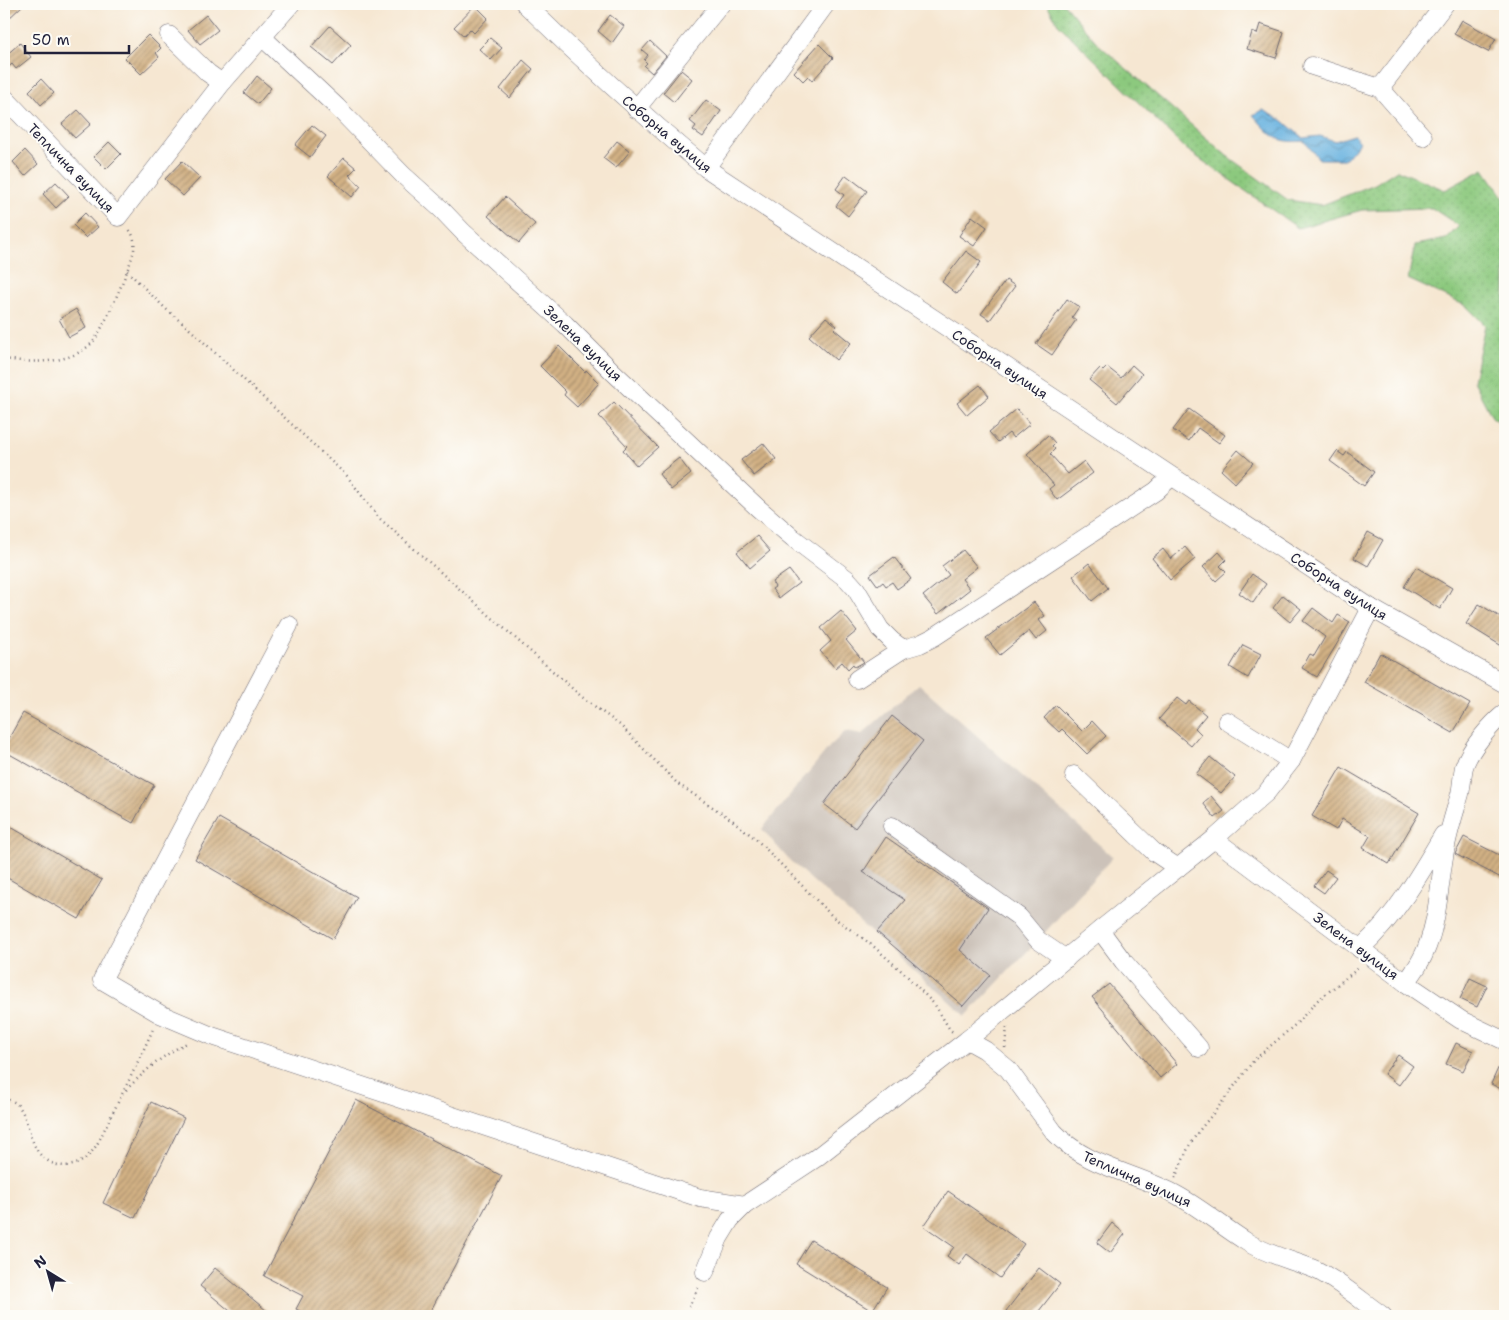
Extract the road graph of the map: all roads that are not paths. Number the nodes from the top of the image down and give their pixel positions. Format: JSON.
{"nodes":[{"id":1,"x":291,"y":4,"type":"edge"},
{"id":2,"x":525,"y":4,"type":"edge"},
{"id":3,"x":721,"y":4,"type":"edge"},
{"id":4,"x":826,"y":4,"type":"edge"},
{"id":5,"x":1445,"y":4,"type":"edge"},
{"id":6,"x":169,"y":35,"type":"dead end"},
{"id":7,"x":262,"y":37,"type":"junction"},
{"id":8,"x":1312,"y":66,"type":"dead end"},
{"id":9,"x":222,"y":83,"type":"junction"},
{"id":10,"x":1380,"y":88,"type":"junction"},
{"id":11,"x":4,"y":97,"type":"edge"},
{"id":12,"x":636,"y":109,"type":"junction"},
{"id":13,"x":1423,"y":137,"type":"dead end"},
{"id":14,"x":706,"y":168,"type":"junction"},
{"id":15,"x":1171,"y":477,"type":"junction"},
{"id":16,"x":1371,"y":608,"type":"junction"},
{"id":17,"x":289,"y":625,"type":"dead end"},
{"id":18,"x":903,"y":649,"type":"junction"},
{"id":19,"x":857,"y":678,"type":"dead end"},
{"id":20,"x":1505,"y":684,"type":"edge"},
{"id":21,"x":1505,"y":713,"type":"edge"},
{"id":22,"x":1227,"y":721,"type":"dead end"},
{"id":23,"x":1291,"y":761,"type":"junction"},
{"id":24,"x":1074,"y":775,"type":"dead end"},
{"id":25,"x":1450,"y":824,"type":"junction"},
{"id":26,"x":892,"y":826,"type":"dead end"},
{"id":27,"x":1214,"y":839,"type":"junction"},
{"id":28,"x":1178,"y":868,"type":"junction"},
{"id":29,"x":1100,"y":930,"type":"junction"},
{"id":30,"x":1366,"y":954,"type":"junction"},
{"id":31,"x":1066,"y":959,"type":"junction"},
{"id":32,"x":1406,"y":983,"type":"junction"},
{"id":33,"x":967,"y":1040,"type":"junction"},
{"id":34,"x":1505,"y":1042,"type":"edge"},
{"id":35,"x":1199,"y":1048,"type":"dead end"},
{"id":36,"x":746,"y":1205,"type":"junction"},
{"id":37,"x":704,"y":1272,"type":"road end"},
{"id":38,"x":1383,"y":1316,"type":"edge"}],
"edges":[{"from":1,"to":7,"type":"street"},
{"from":2,"to":12,"type":"street","name":"Соборна вулиця"},
{"from":3,"to":12,"type":"street"},
{"from":4,"to":14,"type":"street"},
{"from":5,"to":10,"type":"street"},
{"from":6,"to":9,"type":"street"},
{"from":7,"to":9,"type":"street"},
{"from":7,"to":18,"type":"street","name":"Зелена вулиця"},
{"from":8,"to":10,"type":"street"},
{"from":9,"to":11,"type":"street","name":"Теплична вулиця"},
{"from":10,"to":13,"type":"street"},
{"from":12,"to":14,"type":"street","name":"Соборна вулиця"},
{"from":14,"to":15,"type":"street","name":"Соборна вулиця"},
{"from":15,"to":16,"type":"street","name":"Соборна вулиця"},
{"from":15,"to":18,"type":"street"},
{"from":16,"to":20,"type":"street","name":"Соборна вулиця"},
{"from":16,"to":23,"type":"street"},
{"from":17,"to":36,"type":"street"},
{"from":18,"to":19,"type":"street"},
{"from":21,"to":25,"type":"street"},
{"from":22,"to":23,"type":"street"},
{"from":23,"to":27,"type":"street"},
{"from":24,"to":28,"type":"street"},
{"from":25,"to":30,"type":"street"},
{"from":25,"to":32,"type":"street"},
{"from":26,"to":31,"type":"street"},
{"from":27,"to":28,"type":"street"},
{"from":27,"to":30,"type":"street","name":"Зелена вулиця"},
{"from":28,"to":29,"type":"street"},
{"from":29,"to":31,"type":"street"},
{"from":29,"to":35,"type":"street"},
{"from":30,"to":32,"type":"street","name":"Зелена вулиця"},
{"from":31,"to":33,"type":"street"},
{"from":32,"to":34,"type":"street","name":"Зелена вулиця"},
{"from":33,"to":36,"type":"street"},
{"from":33,"to":38,"type":"street","name":"Теплична вулиця"},
{"from":36,"to":37,"type":"street"}]}
